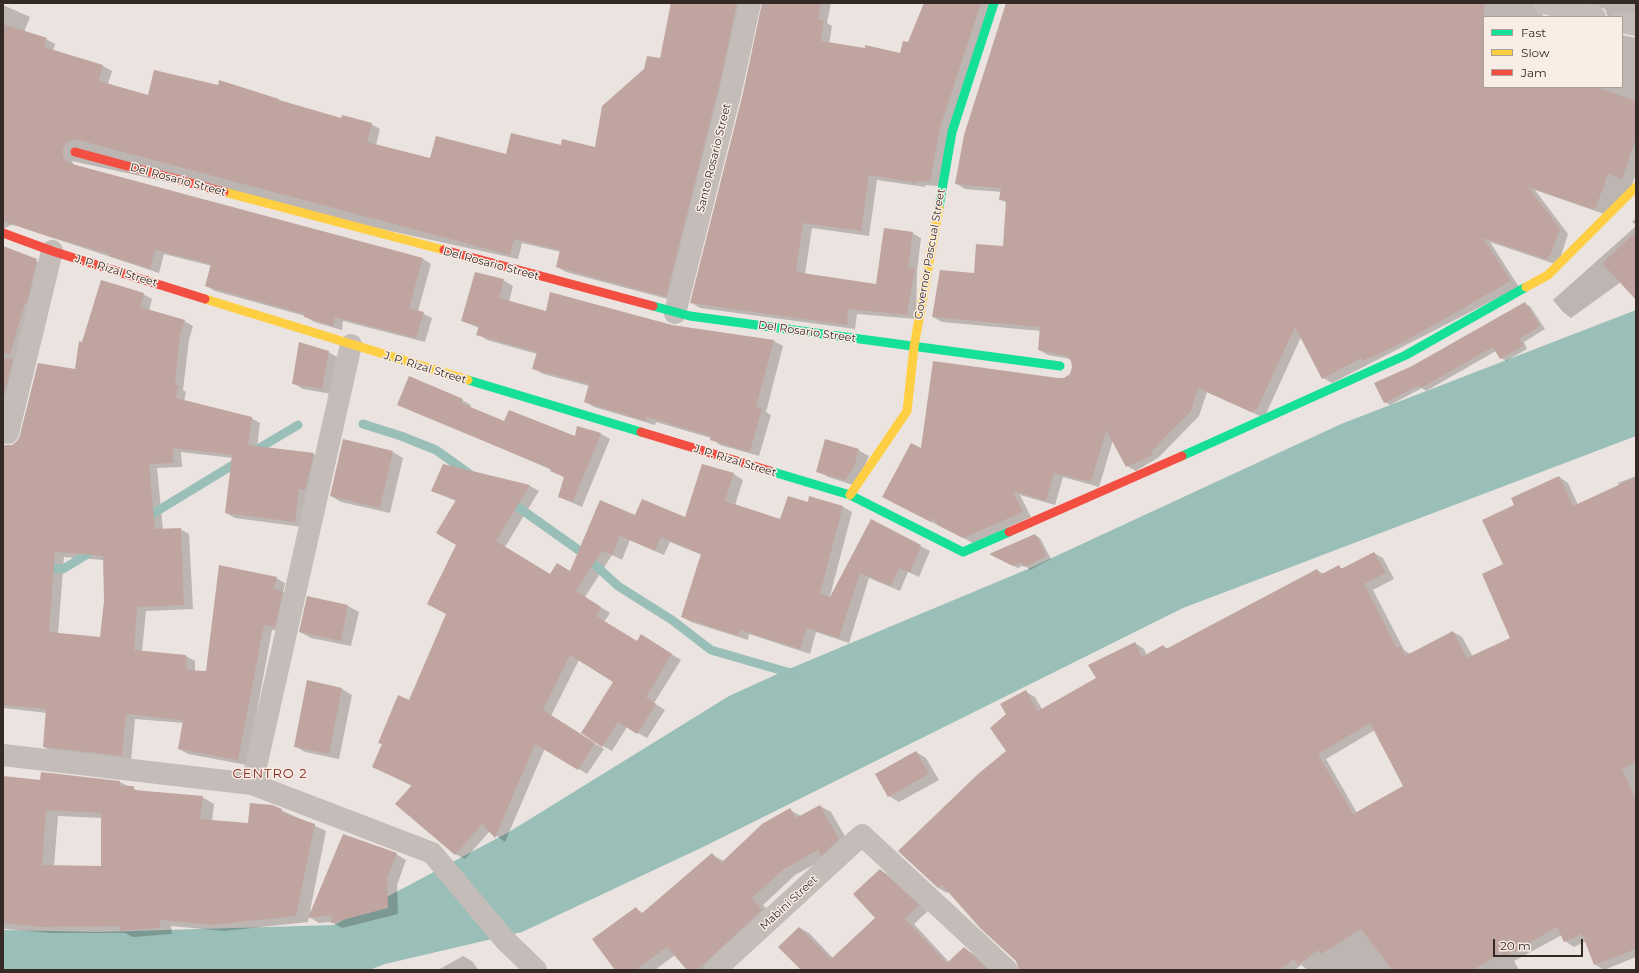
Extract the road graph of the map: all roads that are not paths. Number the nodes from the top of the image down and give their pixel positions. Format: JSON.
{"nodes":[{"id":1,"x":750,"y":3,"type":"edge"},
{"id":2,"x":994,"y":3,"type":"edge"},
{"id":3,"x":1544,"y":3,"type":"edge"},
{"id":4,"x":1591,"y":16,"type":"edge"},
{"id":5,"x":1623,"y":22,"type":"edge"},
{"id":6,"x":1636,"y":25,"type":"edge"},
{"id":7,"x":75,"y":152,"type":"dead end"},
{"id":8,"x":1636,"y":187,"type":"edge"},
{"id":9,"x":3,"y":233,"type":"edge"},
{"id":10,"x":52,"y":251,"type":"junction"},
{"id":11,"x":675,"y":313,"type":"junction"},
{"id":12,"x":351,"y":345,"type":"junction"},
{"id":13,"x":914,"y":347,"type":"junction"},
{"id":14,"x":1060,"y":366,"type":"dead end"},
{"id":15,"x":3,"y":432,"type":"edge"},
{"id":16,"x":850,"y":495,"type":"junction"},
{"id":17,"x":3,"y":755,"type":"edge"},
{"id":18,"x":252,"y":784,"type":"junction"},
{"id":19,"x":536,"y":970,"type":"edge"},
{"id":20,"x":715,"y":970,"type":"edge"},
{"id":21,"x":1007,"y":970,"type":"edge"}],
"edges":[{"from":1,"to":11,"type":"street","name":"Santo Rosario Street"},
{"from":2,"to":13,"type":"street","name":"Governor Pascual Street"},
{"from":3,"to":4,"type":"street"},
{"from":5,"to":6,"type":"street"},
{"from":7,"to":11,"type":"street","name":"Del Rosario Street"},
{"from":8,"to":16,"type":"street","name":"J. P. Rizal Street"},
{"from":9,"to":10,"type":"street","name":"J. P. Rizal Street"},
{"from":10,"to":12,"type":"street","name":"J. P. Rizal Street"},
{"from":10,"to":15,"type":"street"},
{"from":11,"to":13,"type":"street","name":"Del Rosario Street"},
{"from":12,"to":16,"type":"street","name":"J. P. Rizal Street"},
{"from":12,"to":18,"type":"street"},
{"from":13,"to":14,"type":"street","name":"Del Rosario Street"},
{"from":13,"to":16,"type":"street","name":"Governor Pascual Street"},
{"from":17,"to":18,"type":"street"},
{"from":18,"to":19,"type":"street"},
{"from":20,"to":21,"type":"street","name":"Mabini Street"}]}
